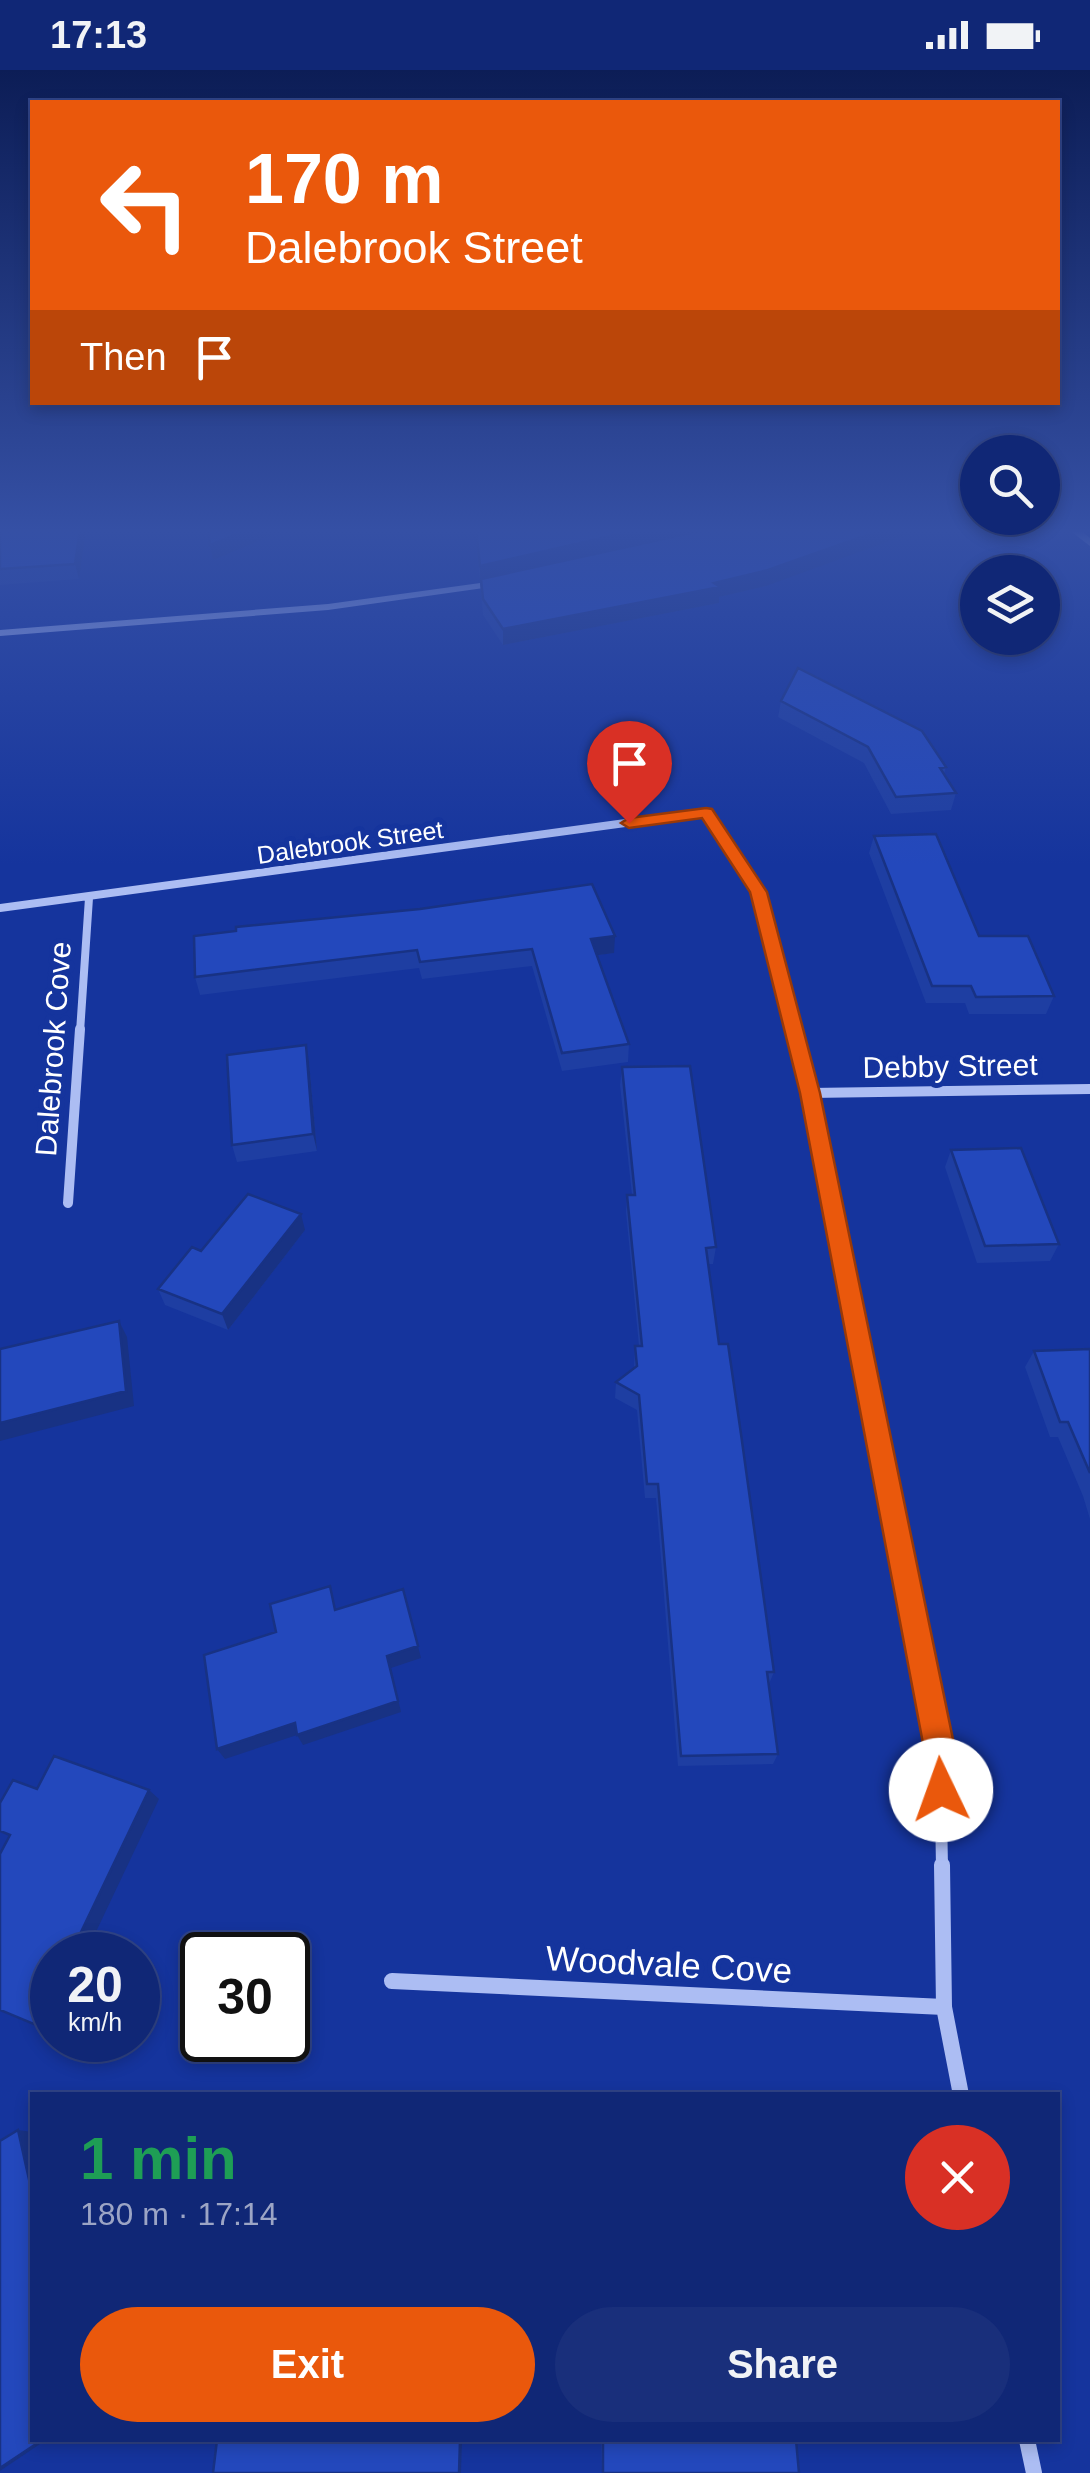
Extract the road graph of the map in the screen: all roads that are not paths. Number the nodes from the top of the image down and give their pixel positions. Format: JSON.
{"nodes":[{"id":1,"x":89,"y":898,"type":"junction"},
{"id":2,"x":0,"y":908,"type":"edge"},
{"id":3,"x":1090,"y":1089,"type":"edge"},
{"id":4,"x":810,"y":1093,"type":"junction"},
{"id":5,"x":68,"y":1203,"type":"dead end"},
{"id":6,"x":392,"y":1981,"type":"dead end"},
{"id":7,"x":944,"y":2007,"type":"junction"},
{"id":8,"x":960,"y":2092,"type":"edge"},
{"id":9,"x":1028,"y":2442,"type":"edge"},
{"id":10,"x":1034,"y":2473,"type":"edge"}],
"edges":[{"from":1,"to":2,"type":"street","name":"Dalebrook Street"},
{"from":1,"to":4,"type":"street","name":"Dalebrook Street"},
{"from":1,"to":5,"type":"street","name":"Dalebrook Cove"},
{"from":3,"to":4,"type":"street","name":"Debby Street"},
{"from":4,"to":7,"type":"street"},
{"from":6,"to":7,"type":"street","name":"Woodvale Cove"},
{"from":7,"to":8,"type":"street"},
{"from":9,"to":10,"type":"street"}]}
